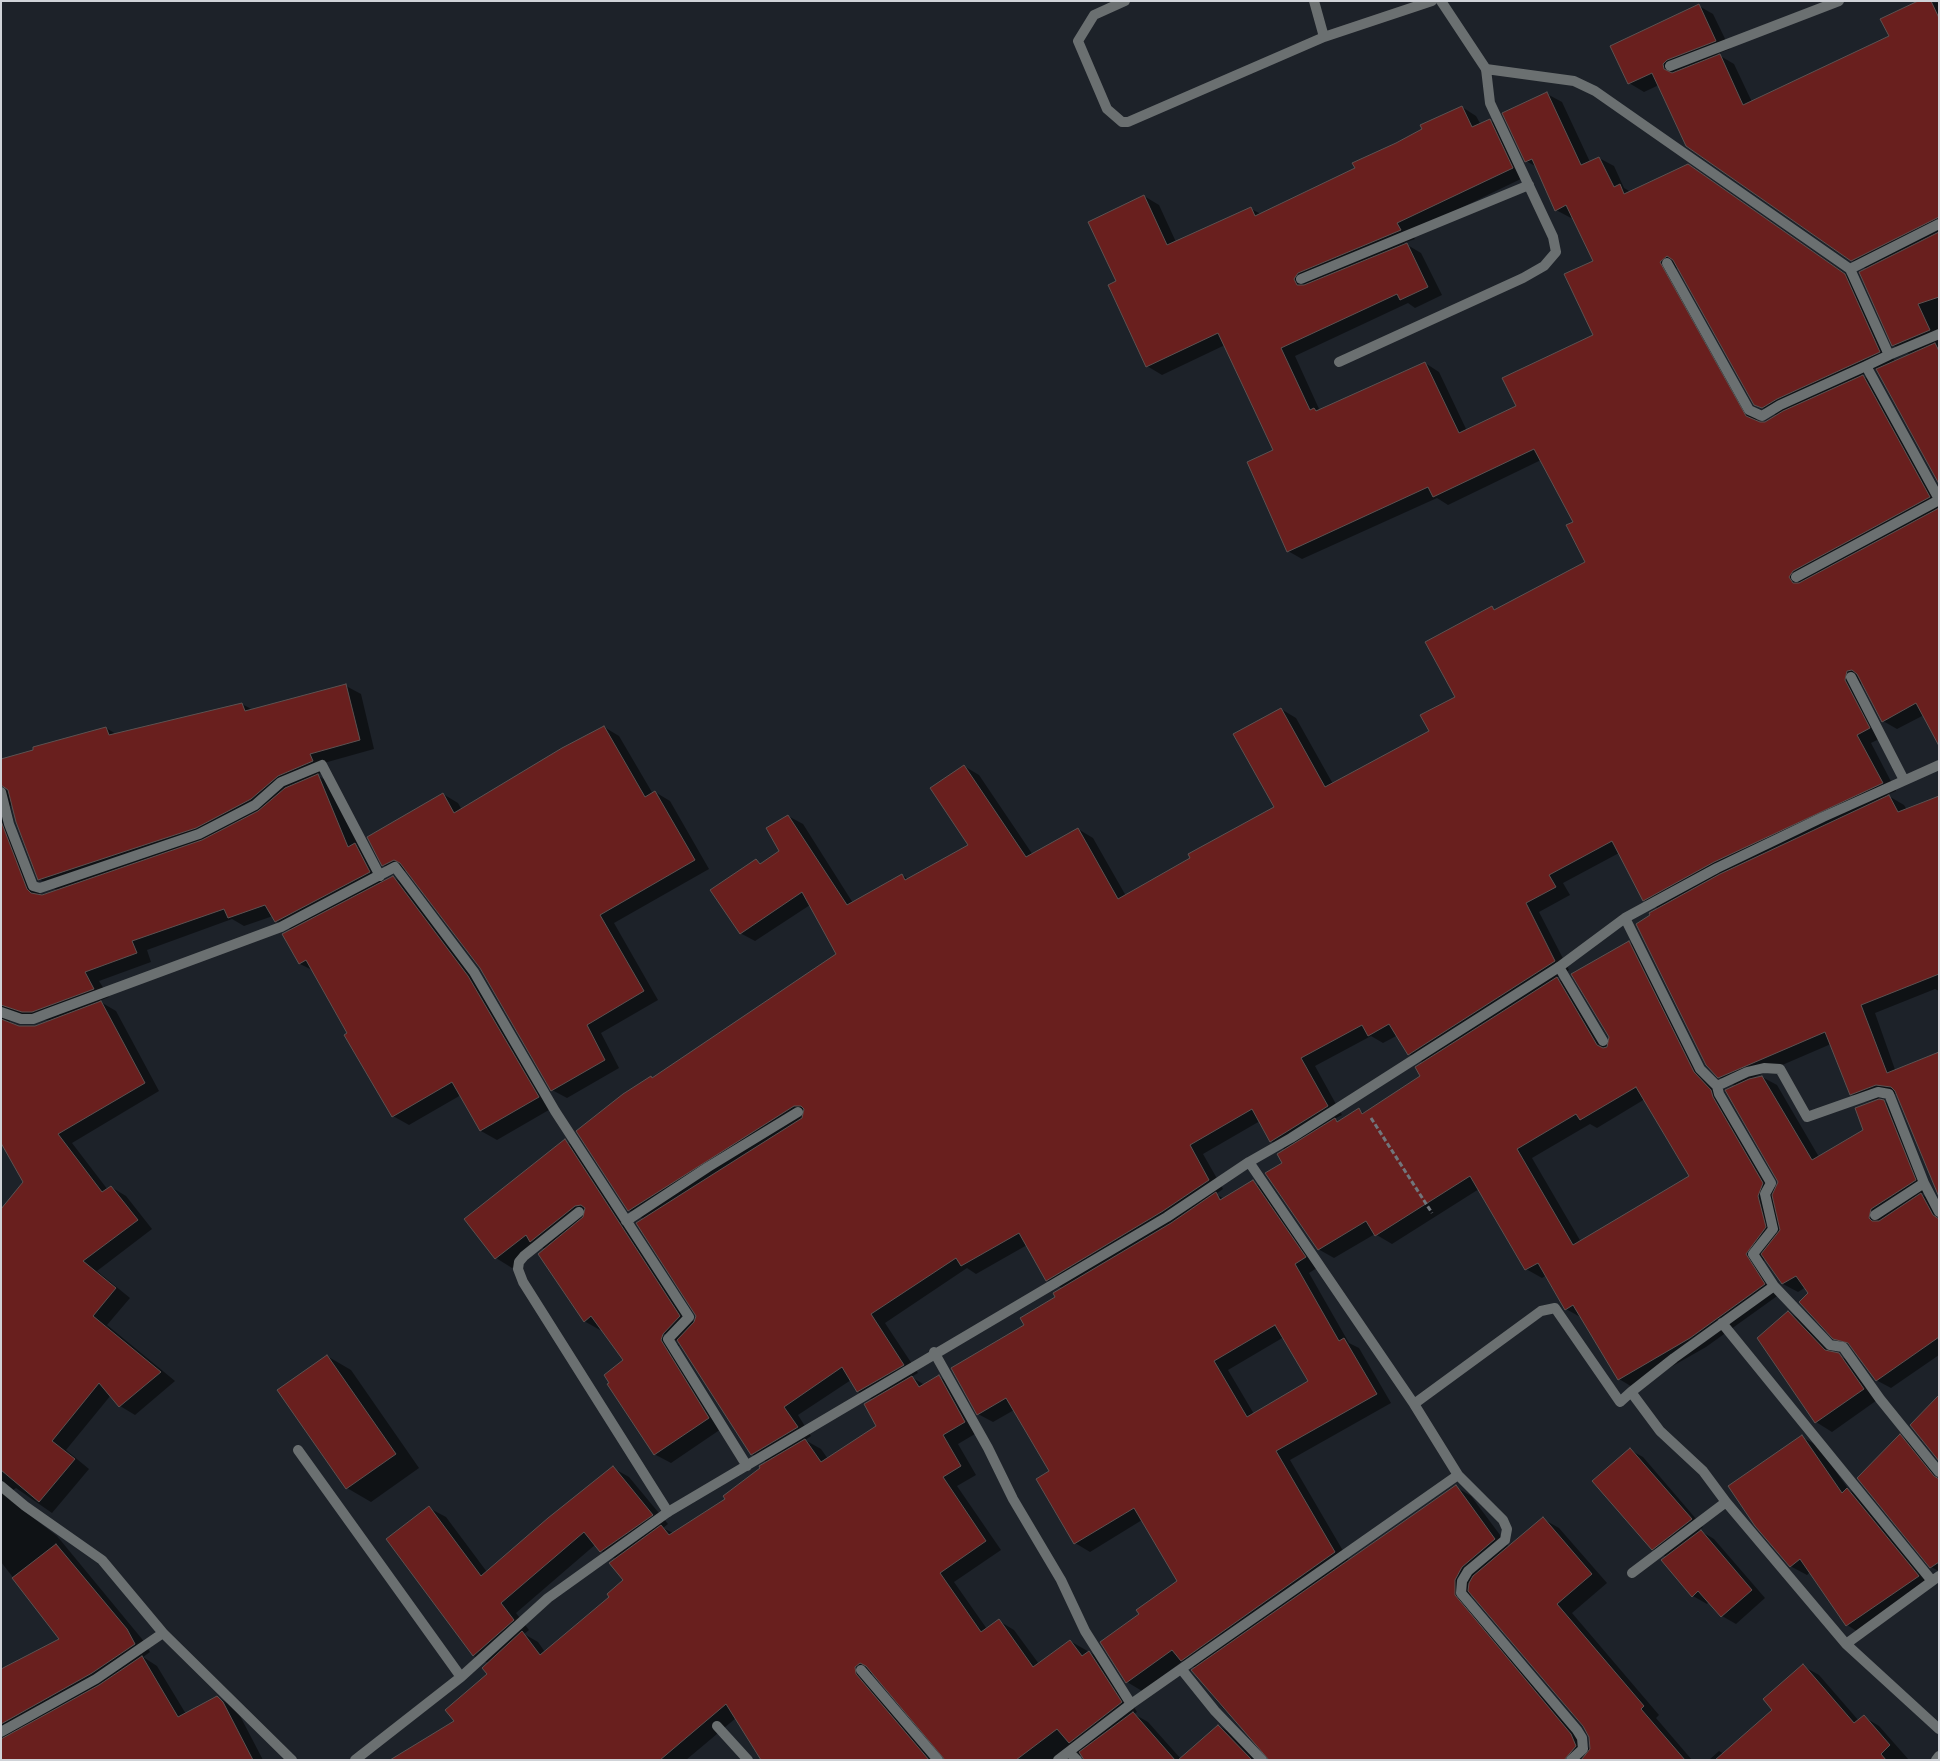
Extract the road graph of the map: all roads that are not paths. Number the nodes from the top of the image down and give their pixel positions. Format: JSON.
{"nodes":[{"id":1,"x":1125,"y":1,"type":"edge"},
{"id":2,"x":1314,"y":1,"type":"edge"},
{"id":3,"x":1432,"y":1,"type":"edge"},
{"id":4,"x":1441,"y":1,"type":"edge"},
{"id":5,"x":1839,"y":1,"type":"edge"},
{"id":6,"x":1324,"y":38,"type":"junction"},
{"id":7,"x":1670,"y":66,"type":"dead end"},
{"id":8,"x":1486,"y":70,"type":"junction"},
{"id":9,"x":1529,"y":185,"type":"junction"},
{"id":10,"x":1939,"y":224,"type":"edge"},
{"id":11,"x":1667,"y":263,"type":"dead end"},
{"id":12,"x":1850,"y":269,"type":"junction"},
{"id":13,"x":1301,"y":279,"type":"dead end"},
{"id":14,"x":1939,"y":334,"type":"edge"},
{"id":15,"x":1889,"y":355,"type":"junction"},
{"id":16,"x":1339,"y":362,"type":"dead end"},
{"id":17,"x":1866,"y":366,"type":"junction"},
{"id":18,"x":1939,"y":500,"type":"edge"},
{"id":19,"x":1796,"y":577,"type":"dead end"},
{"id":20,"x":1851,"y":677,"type":"dead end"},
{"id":21,"x":1939,"y":765,"type":"edge"},
{"id":22,"x":1904,"y":780,"type":"junction"},
{"id":23,"x":1,"y":792,"type":"edge"},
{"id":24,"x":5,"y":825,"type":"edge"},
{"id":25,"x":380,"y":876,"type":"junction"},
{"id":26,"x":1625,"y":918,"type":"junction"},
{"id":27,"x":1559,"y":967,"type":"junction"},
{"id":28,"x":1,"y":1012,"type":"edge"},
{"id":29,"x":1603,"y":1041,"type":"dead end"},
{"id":30,"x":1717,"y":1086,"type":"junction"},
{"id":31,"x":798,"y":1112,"type":"dead end"},
{"id":32,"x":1249,"y":1162,"type":"junction"},
{"id":33,"x":1924,"y":1182,"type":"junction"},
{"id":34,"x":579,"y":1212,"type":"dead end"},
{"id":35,"x":1939,"y":1212,"type":"edge"},
{"id":36,"x":1875,"y":1215,"type":"dead end"},
{"id":37,"x":626,"y":1221,"type":"junction"},
{"id":38,"x":1774,"y":1286,"type":"junction"},
{"id":39,"x":1722,"y":1323,"type":"junction"},
{"id":40,"x":934,"y":1352,"type":"junction"},
{"id":41,"x":1631,"y":1392,"type":"junction"},
{"id":42,"x":1414,"y":1404,"type":"junction"},
{"id":43,"x":298,"y":1450,"type":"dead end"},
{"id":44,"x":747,"y":1466,"type":"junction"},
{"id":45,"x":1939,"y":1472,"type":"edge"},
{"id":46,"x":1458,"y":1475,"type":"junction"},
{"id":47,"x":1,"y":1486,"type":"edge"},
{"id":48,"x":1726,"y":1502,"type":"junction"},
{"id":49,"x":668,"y":1512,"type":"junction"},
{"id":50,"x":1632,"y":1573,"type":"dead end"},
{"id":51,"x":1935,"y":1578,"type":"edge"},
{"id":52,"x":162,"y":1633,"type":"junction"},
{"id":53,"x":1846,"y":1644,"type":"junction"},
{"id":54,"x":861,"y":1670,"type":"dead end"},
{"id":55,"x":1182,"y":1670,"type":"junction"},
{"id":56,"x":461,"y":1677,"type":"junction"},
{"id":57,"x":1131,"y":1704,"type":"junction"},
{"id":58,"x":717,"y":1726,"type":"dead end"},
{"id":59,"x":1939,"y":1729,"type":"edge"},
{"id":60,"x":1,"y":1732,"type":"edge"},
{"id":61,"x":1069,"y":1752,"type":"junction"},
{"id":62,"x":1939,"y":1756,"type":"edge"},
{"id":63,"x":292,"y":1760,"type":"edge"},
{"id":64,"x":355,"y":1760,"type":"edge"},
{"id":65,"x":748,"y":1760,"type":"edge"},
{"id":66,"x":938,"y":1760,"type":"edge"},
{"id":67,"x":1058,"y":1760,"type":"edge"},
{"id":68,"x":1077,"y":1760,"type":"edge"},
{"id":69,"x":1262,"y":1760,"type":"edge"},
{"id":70,"x":1572,"y":1760,"type":"edge"},
{"id":71,"x":1936,"y":1760,"type":"edge"}],
"edges":[{"from":1,"to":6,"type":"street"},
{"from":2,"to":6,"type":"street"},
{"from":3,"to":6,"type":"street"},
{"from":4,"to":8,"type":"street"},
{"from":5,"to":7,"type":"street"},
{"from":8,"to":9,"type":"street"},
{"from":8,"to":12,"type":"street"},
{"from":9,"to":13,"type":"street"},
{"from":9,"to":16,"type":"street"},
{"from":10,"to":12,"type":"street"},
{"from":11,"to":17,"type":"street"},
{"from":12,"to":15,"type":"street"},
{"from":14,"to":15,"type":"street"},
{"from":15,"to":17,"type":"street"},
{"from":17,"to":18,"type":"street"},
{"from":18,"to":19,"type":"street"},
{"from":20,"to":22,"type":"street"},
{"from":21,"to":22,"type":"street"},
{"from":22,"to":26,"type":"street"},
{"from":23,"to":24,"type":"street"},
{"from":24,"to":25,"type":"street"},
{"from":25,"to":28,"type":"street"},
{"from":25,"to":37,"type":"street"},
{"from":26,"to":27,"type":"street"},
{"from":26,"to":30,"type":"street"},
{"from":27,"to":29,"type":"street"},
{"from":27,"to":32,"type":"street"},
{"from":30,"to":33,"type":"street"},
{"from":30,"to":38,"type":"street"},
{"from":31,"to":37,"type":"street"},
{"from":32,"to":40,"type":"street"},
{"from":32,"to":42,"type":"street"},
{"from":33,"to":35,"type":"street"},
{"from":33,"to":36,"type":"street"},
{"from":34,"to":49,"type":"street"},
{"from":37,"to":44,"type":"street"},
{"from":38,"to":39,"type":"street"},
{"from":38,"to":45,"type":"street"},
{"from":39,"to":41,"type":"street"},
{"from":39,"to":51,"type":"street"},
{"from":40,"to":44,"type":"street"},
{"from":40,"to":57,"type":"street"},
{"from":41,"to":42,"type":"street"},
{"from":41,"to":48,"type":"street"},
{"from":42,"to":46,"type":"street"},
{"from":43,"to":56,"type":"street"},
{"from":44,"to":49,"type":"street"},
{"from":46,"to":55,"type":"street"},
{"from":46,"to":70,"type":"street"},
{"from":47,"to":52,"type":"street"},
{"from":48,"to":50,"type":"street"},
{"from":48,"to":53,"type":"street"},
{"from":49,"to":56,"type":"street"},
{"from":51,"to":53,"type":"street"},
{"from":52,"to":60,"type":"street"},
{"from":52,"to":63,"type":"street"},
{"from":53,"to":59,"type":"street"},
{"from":54,"to":66,"type":"street"},
{"from":55,"to":57,"type":"street"},
{"from":55,"to":69,"type":"street"},
{"from":56,"to":64,"type":"street"},
{"from":57,"to":61,"type":"street"},
{"from":58,"to":65,"type":"street"},
{"from":61,"to":67,"type":"street"},
{"from":61,"to":68,"type":"street"},
{"from":62,"to":71,"type":"street"}]}
